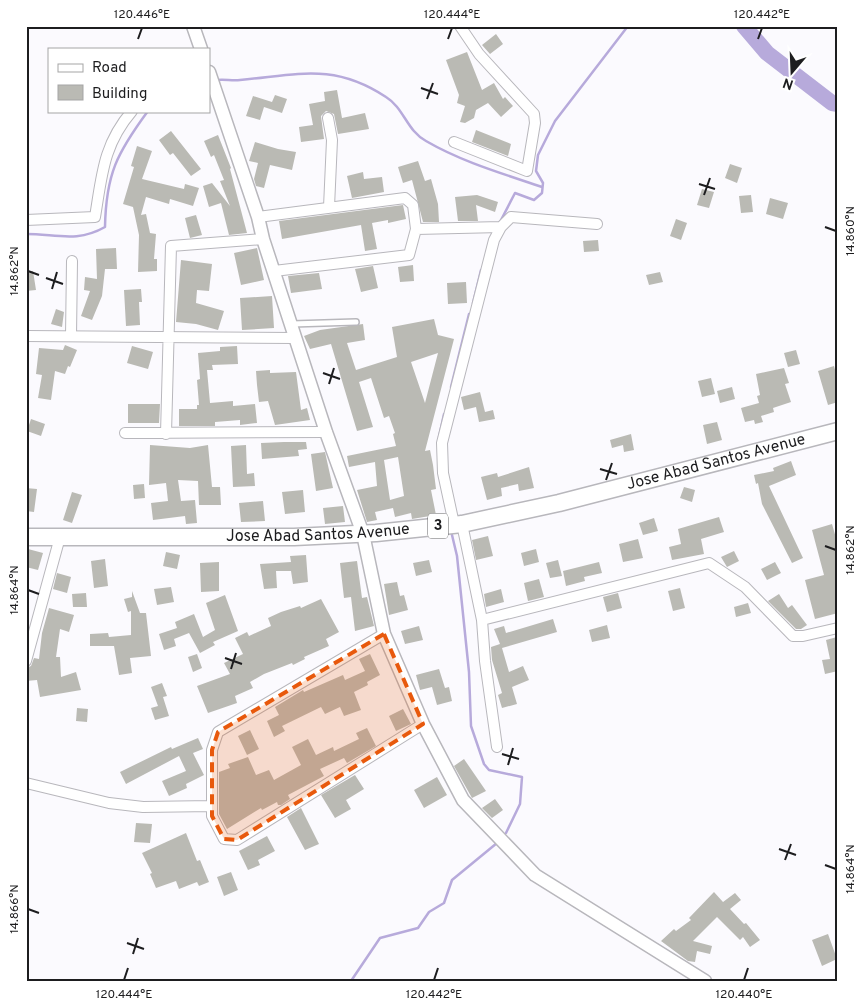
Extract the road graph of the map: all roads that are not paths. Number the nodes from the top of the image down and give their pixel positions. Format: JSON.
{"nodes":[{"id":1,"x":193,"y":26,"type":"edge"},
{"id":2,"x":460,"y":26,"type":"edge"},
{"id":3,"x":201,"y":48,"type":"edge"},
{"id":4,"x":210,"y":75,"type":"edge"},
{"id":5,"x":131,"y":112,"type":"edge"},
{"id":6,"x":328,"y":118,"type":"dead end"},
{"id":7,"x":454,"y":142,"type":"dead end"},
{"id":8,"x":329,"y":207,"type":"junction"},
{"id":9,"x":258,"y":217,"type":"junction"},
{"id":10,"x":26,"y":220,"type":"edge"},
{"id":11,"x":597,"y":224,"type":"dead end"},
{"id":12,"x":501,"y":227,"type":"junction"},
{"id":13,"x":416,"y":229,"type":"junction"},
{"id":14,"x":263,"y":239,"type":"junction"},
{"id":15,"x":72,"y":261,"type":"dead end"},
{"id":16,"x":274,"y":271,"type":"junction"},
{"id":17,"x":356,"y":322,"type":"dead end"},
{"id":18,"x":291,"y":324,"type":"junction"},
{"id":19,"x":26,"y":336,"type":"edge"},
{"id":20,"x":71,"y":336,"type":"junction"},
{"id":21,"x":168,"y":336,"type":"junction"},
{"id":22,"x":295,"y":338,"type":"junction"},
{"id":23,"x":838,"y":431,"type":"edge"},
{"id":24,"x":326,"y":432,"type":"junction"},
{"id":25,"x":125,"y":433,"type":"dead end"},
{"id":26,"x":166,"y":434,"type":"junction"},
{"id":27,"x":458,"y":524,"type":"junction"},
{"id":28,"x":363,"y":534,"type":"junction"},
{"id":29,"x":26,"y":537,"type":"edge"},
{"id":30,"x":60,"y":537,"type":"junction"},
{"id":31,"x":482,"y":620,"type":"junction"},
{"id":32,"x":838,"y":628,"type":"edge"},
{"id":33,"x":384,"y":634,"type":"junction"},
{"id":34,"x":26,"y":661,"type":"edge"},
{"id":35,"x":424,"y":724,"type":"junction"},
{"id":36,"x":497,"y":747,"type":"dead end"},
{"id":37,"x":26,"y":783,"type":"edge"},
{"id":38,"x":212,"y":806,"type":"junction"},
{"id":39,"x":705,"y":981,"type":"edge"}],
"edges":[{"from":1,"to":3,"type":"street"},
{"from":2,"to":7,"type":"street"},
{"from":4,"to":9,"type":"street"},
{"from":5,"to":10,"type":"street"},
{"from":6,"to":8,"type":"street"},
{"from":8,"to":9,"type":"street"},
{"from":8,"to":13,"type":"street"},
{"from":9,"to":14,"type":"street"},
{"from":11,"to":12,"type":"street"},
{"from":12,"to":13,"type":"street"},
{"from":12,"to":27,"type":"street"},
{"from":13,"to":16,"type":"street"},
{"from":14,"to":16,"type":"street"},
{"from":14,"to":21,"type":"street"},
{"from":15,"to":20,"type":"street"},
{"from":16,"to":18,"type":"street"},
{"from":17,"to":18,"type":"lane"},
{"from":18,"to":22,"type":"street"},
{"from":19,"to":20,"type":"street"},
{"from":20,"to":21,"type":"street"},
{"from":21,"to":22,"type":"street"},
{"from":21,"to":26,"type":"street"},
{"from":22,"to":24,"type":"street"},
{"from":23,"to":27,"type":"highway","name":"Jose Abad Santos Avenue","number":"3"},
{"from":24,"to":26,"type":"street"},
{"from":24,"to":28,"type":"street"},
{"from":25,"to":26,"type":"street"},
{"from":27,"to":28,"type":"highway","name":"Jose Abad Santos Avenue","number":"3"},
{"from":27,"to":31,"type":"street"},
{"from":28,"to":30,"type":"highway","name":"Jose Abad Santos Avenue","number":"3"},
{"from":28,"to":33,"type":"street"},
{"from":29,"to":30,"type":"highway","name":"Jose Abad Santos Avenue","number":"3"},
{"from":30,"to":34,"type":"street"},
{"from":31,"to":32,"type":"street"},
{"from":31,"to":36,"type":"street"},
{"from":33,"to":35,"type":"street"},
{"from":33,"to":38,"type":"street"},
{"from":35,"to":38,"type":"street"},
{"from":35,"to":39,"type":"street"},
{"from":37,"to":38,"type":"street"}]}
